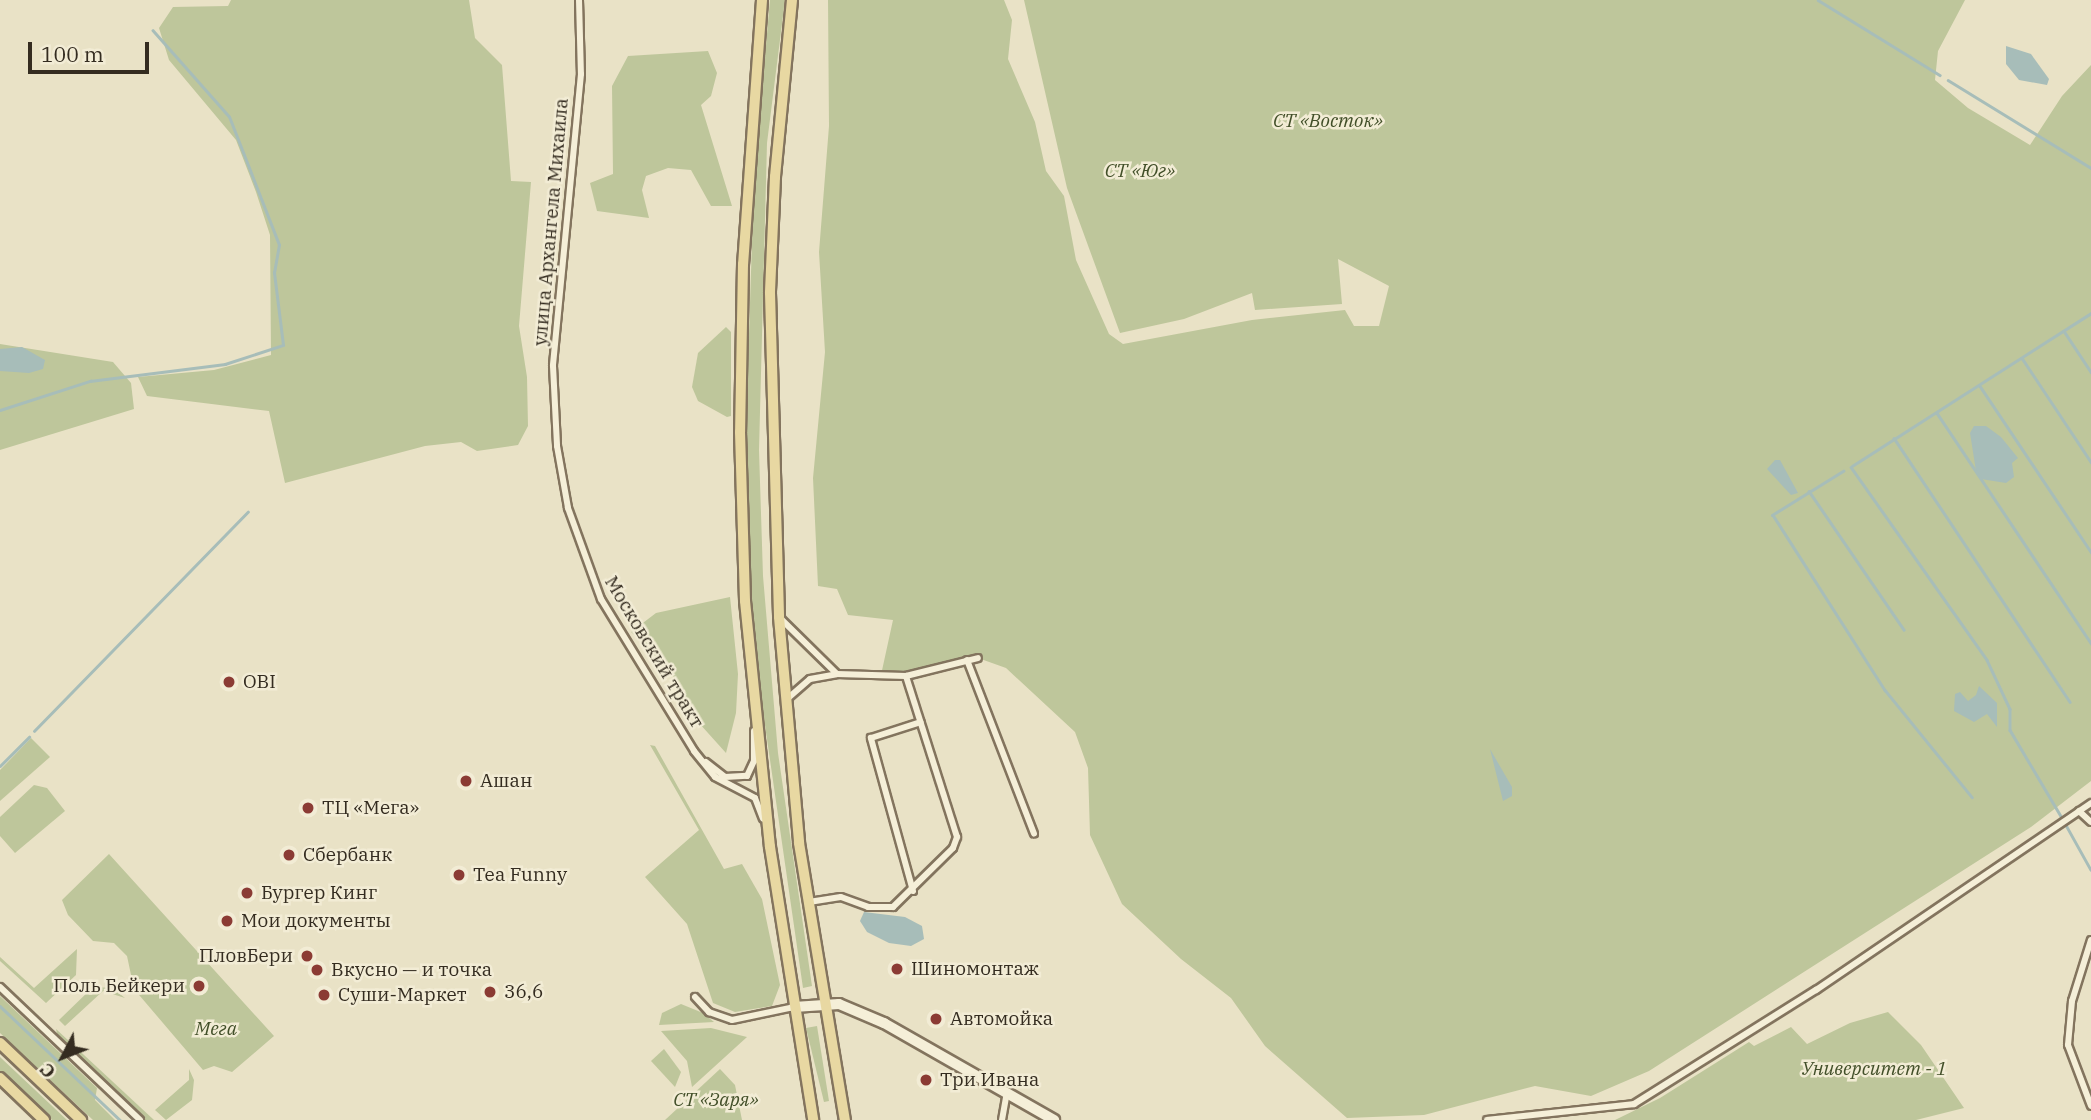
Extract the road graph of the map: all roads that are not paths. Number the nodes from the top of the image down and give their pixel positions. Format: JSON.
{"nodes":[{"id":1,"x":579,"y":0,"type":"edge"},
{"id":2,"x":762,"y":0,"type":"edge"},
{"id":3,"x":792,"y":0,"type":"edge"},
{"id":4,"x":557,"y":446,"type":"joint"},
{"id":5,"x":779,"y":617,"type":"junction"},
{"id":6,"x":978,"y":657,"type":"dead end"},
{"id":7,"x":967,"y":660,"type":"junction"},
{"id":8,"x":837,"y":674,"type":"junction"},
{"id":9,"x":906,"y":676,"type":"junction"},
{"id":10,"x":785,"y":702,"type":"junction"},
{"id":11,"x":921,"y":722,"type":"junction"},
{"id":12,"x":756,"y":723,"type":"junction"},
{"id":13,"x":694,"y":751,"type":"junction"},
{"id":14,"x":2091,"y":803,"type":"edge"},
{"id":15,"x":2079,"y":811,"type":"junction"},
{"id":16,"x":2091,"y":822,"type":"edge"},
{"id":17,"x":1034,"y":834,"type":"dead end"},
{"id":18,"x":769,"y":840,"type":"junction"},
{"id":19,"x":913,"y":891,"type":"junction"},
{"id":20,"x":808,"y":902,"type":"junction"},
{"id":21,"x":2091,"y":940,"type":"edge"},
{"id":22,"x":0,"y":987,"type":"edge"},
{"id":23,"x":695,"y":997,"type":"dead end"},
{"id":24,"x":824,"y":1001,"type":"junction"},
{"id":25,"x":794,"y":1007,"type":"junction"},
{"id":26,"x":0,"y":1043,"type":"edge"},
{"id":27,"x":0,"y":1078,"type":"edge"},
{"id":28,"x":1007,"y":1093,"type":"junction"},
{"id":29,"x":2091,"y":1106,"type":"edge"},
{"id":30,"x":44,"y":1120,"type":"edge"},
{"id":31,"x":81,"y":1120,"type":"edge"},
{"id":32,"x":140,"y":1120,"type":"edge"},
{"id":33,"x":813,"y":1120,"type":"edge"},
{"id":34,"x":845,"y":1120,"type":"edge"},
{"id":35,"x":1002,"y":1120,"type":"edge"},
{"id":36,"x":1054,"y":1120,"type":"edge"},
{"id":37,"x":1487,"y":1120,"type":"edge"}],
"edges":[{"from":1,"to":4,"type":"street","name":"улица Архангела Михаила"},
{"from":2,"to":12,"type":"main road"},
{"from":3,"to":5,"type":"main road"},
{"from":4,"to":13,"type":"street","name":"Московский тракт"},
{"from":5,"to":8,"type":"street"},
{"from":5,"to":10,"type":"main road"},
{"from":6,"to":7,"type":"street"},
{"from":7,"to":9,"type":"street"},
{"from":7,"to":17,"type":"street"},
{"from":8,"to":9,"type":"street"},
{"from":8,"to":10,"type":"street"},
{"from":9,"to":11,"type":"street"},
{"from":10,"to":20,"type":"main road"},
{"from":11,"to":19,"type":"street"},
{"from":11,"to":19,"type":"street"},
{"from":12,"to":13,"type":"street","name":"Московский тракт"},
{"from":12,"to":18,"type":"main road"},
{"from":13,"to":18,"type":"street","name":"Московский тракт"},
{"from":14,"to":15,"type":"street"},
{"from":15,"to":16,"type":"street"},
{"from":15,"to":37,"type":"street"},
{"from":18,"to":25,"type":"main road"},
{"from":19,"to":20,"type":"street"},
{"from":20,"to":24,"type":"main road"},
{"from":21,"to":29,"type":"street"},
{"from":22,"to":32,"type":"street"},
{"from":23,"to":25,"type":"street"},
{"from":24,"to":25,"type":"street"},
{"from":24,"to":28,"type":"street"},
{"from":24,"to":34,"type":"main road"},
{"from":25,"to":33,"type":"main road"},
{"from":26,"to":31,"type":"main road"},
{"from":27,"to":30,"type":"main road"},
{"from":28,"to":35,"type":"street"},
{"from":28,"to":36,"type":"street"}]}
